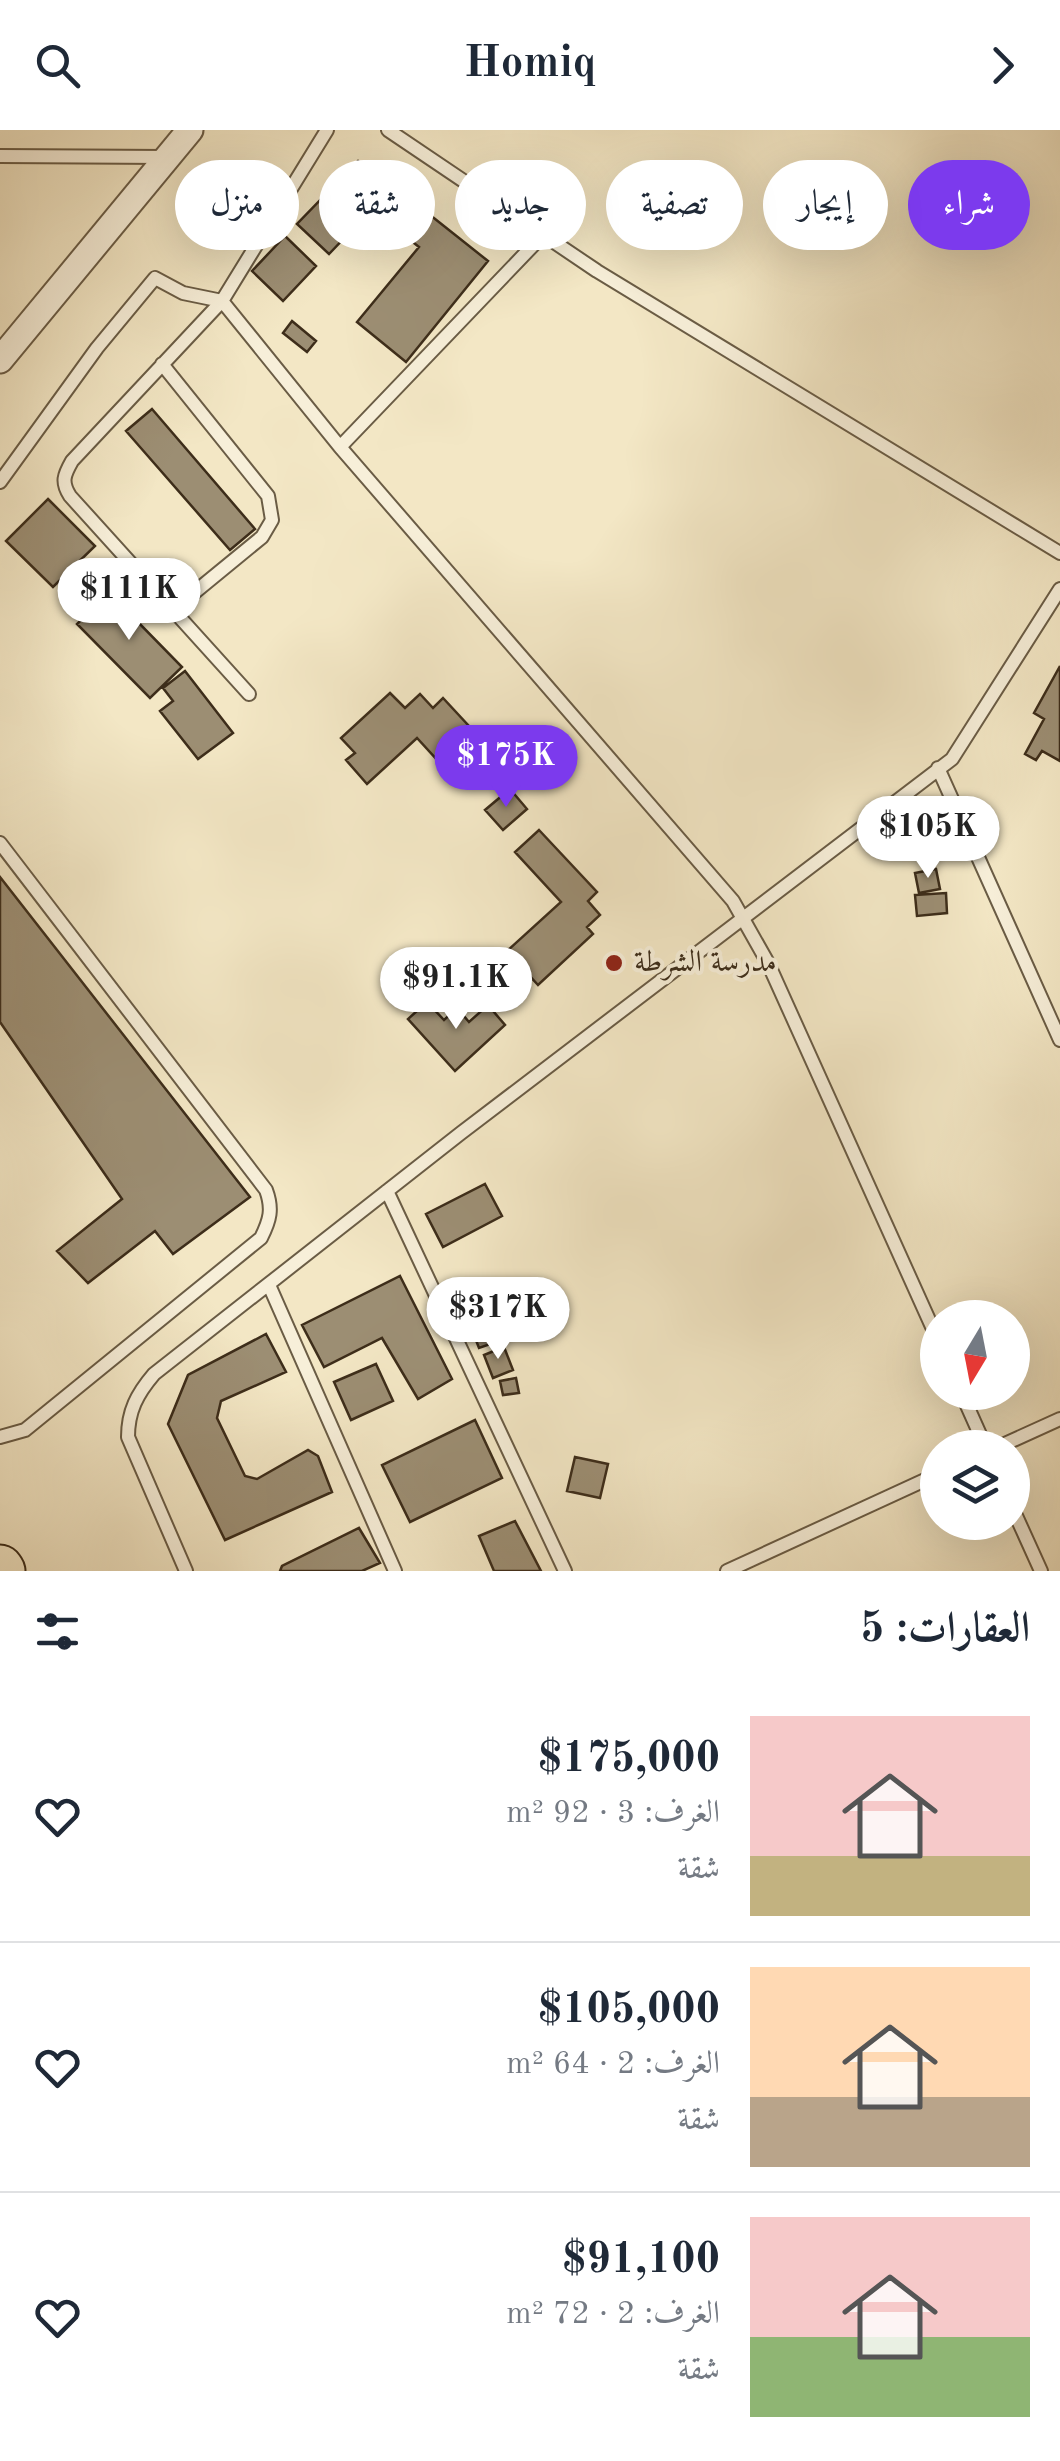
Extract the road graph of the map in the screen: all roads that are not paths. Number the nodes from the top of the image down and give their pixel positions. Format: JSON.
{"nodes":[{"id":1,"x":190,"y":130,"type":"edge"},
{"id":2,"x":327,"y":130,"type":"edge"},
{"id":3,"x":388,"y":130,"type":"edge"},
{"id":4,"x":0,"y":156,"type":"edge"},
{"id":5,"x":169,"y":157,"type":"junction"},
{"id":6,"x":455,"y":175,"type":"edge"},
{"id":7,"x":529,"y":250,"type":"edge"},
{"id":8,"x":567,"y":250,"type":"edge"},
{"id":9,"x":222,"y":301,"type":"junction"},
{"id":10,"x":0,"y":360,"type":"edge"},
{"id":11,"x":162,"y":364,"type":"junction"},
{"id":12,"x":340,"y":447,"type":"junction"},
{"id":13,"x":0,"y":482,"type":"edge"},
{"id":14,"x":1060,"y":553,"type":"edge"},
{"id":15,"x":1060,"y":589,"type":"edge"},
{"id":16,"x":173,"y":610,"type":"junction"},
{"id":17,"x":249,"y":694,"type":"dead end"},
{"id":18,"x":938,"y":768,"type":"junction"},
{"id":19,"x":0,"y":842,"type":"edge"},
{"id":20,"x":744,"y":920,"type":"junction"},
{"id":21,"x":1060,"y":1040,"type":"edge"},
{"id":22,"x":387,"y":1191,"type":"junction"},
{"id":23,"x":269,"y":1285,"type":"junction"},
{"id":24,"x":920,"y":1300,"type":"edge"},
{"id":25,"x":1060,"y":1419,"type":"edge"},
{"id":26,"x":1030,"y":1433,"type":"edge"},
{"id":27,"x":0,"y":1437,"type":"edge"},
{"id":28,"x":920,"y":1482,"type":"edge"},
{"id":29,"x":1028,"y":1540,"type":"edge"},
{"id":30,"x":186,"y":1571,"type":"edge"},
{"id":31,"x":396,"y":1571,"type":"edge"},
{"id":32,"x":565,"y":1571,"type":"edge"},
{"id":33,"x":728,"y":1571,"type":"edge"},
{"id":34,"x":1042,"y":1571,"type":"edge"}],
"edges":[{"from":1,"to":5,"type":"street"},
{"from":2,"to":9,"type":"lane"},
{"from":3,"to":6,"type":"lane"},
{"from":4,"to":5,"type":"lane"},
{"from":5,"to":10,"type":"street"},
{"from":7,"to":12,"type":"lane"},
{"from":8,"to":14,"type":"lane"},
{"from":9,"to":11,"type":"lane"},
{"from":9,"to":12,"type":"lane"},
{"from":9,"to":13,"type":"lane"},
{"from":11,"to":16,"type":"lane"},
{"from":11,"to":16,"type":"lane"},
{"from":12,"to":20,"type":"lane"},
{"from":15,"to":18,"type":"lane"},
{"from":16,"to":17,"type":"lane"},
{"from":18,"to":20,"type":"lane"},
{"from":18,"to":21,"type":"lane"},
{"from":19,"to":27,"type":"lane"},
{"from":20,"to":22,"type":"lane"},
{"from":20,"to":24,"type":"lane"},
{"from":22,"to":23,"type":"lane"},
{"from":22,"to":32,"type":"lane"},
{"from":23,"to":30,"type":"lane"},
{"from":23,"to":31,"type":"lane"},
{"from":25,"to":26,"type":"lane"},
{"from":28,"to":33,"type":"lane"},
{"from":29,"to":34,"type":"lane"}]}
